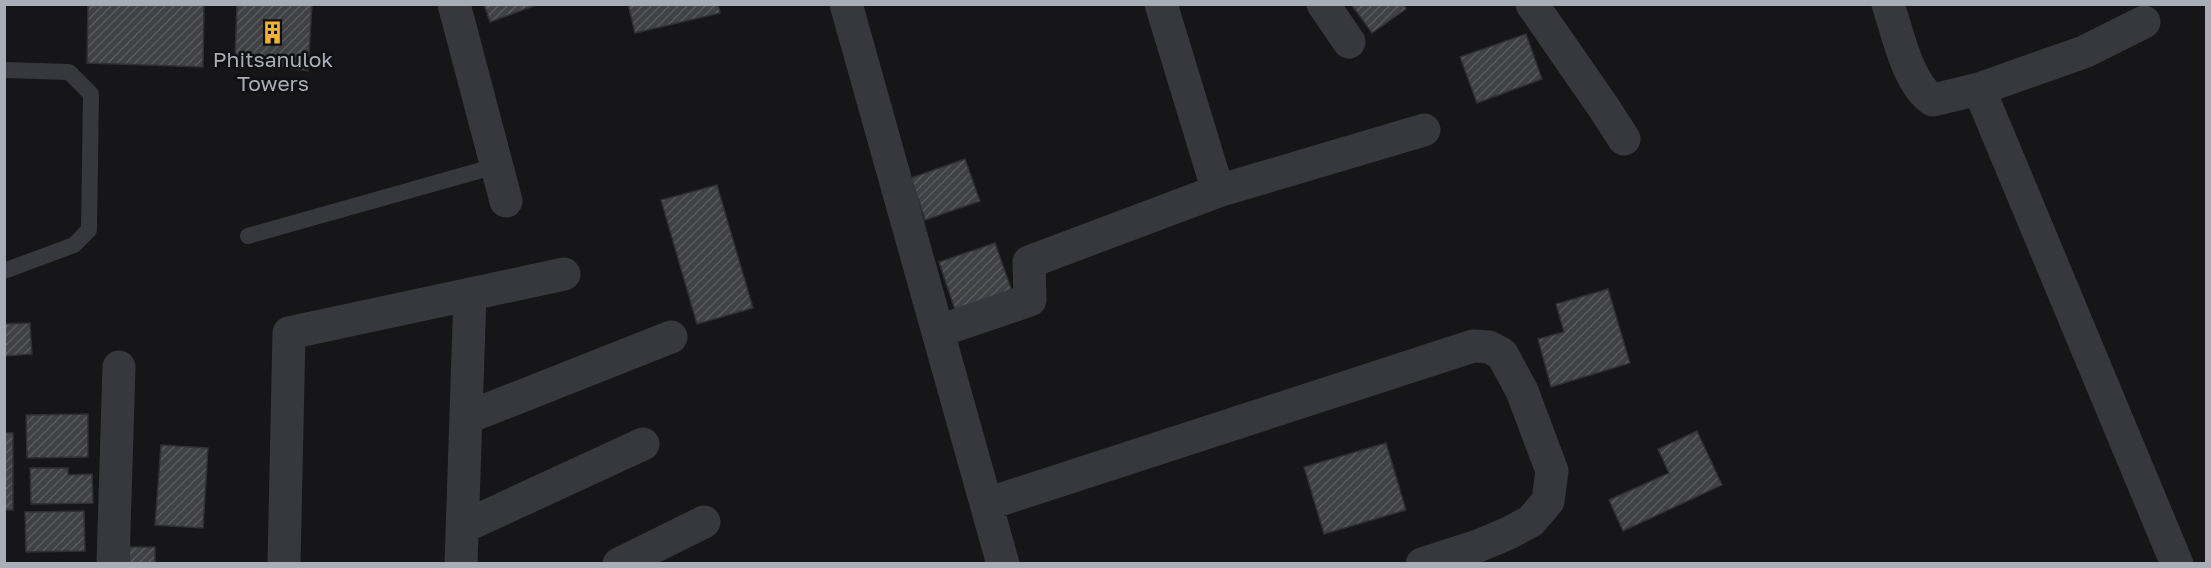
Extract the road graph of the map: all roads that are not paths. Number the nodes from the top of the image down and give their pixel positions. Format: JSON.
{"nodes":[{"id":1,"x":454,"y":4,"type":"edge"},
{"id":2,"x":846,"y":4,"type":"edge"},
{"id":3,"x":1161,"y":4,"type":"edge"},
{"id":4,"x":1323,"y":4,"type":"edge"},
{"id":5,"x":1532,"y":4,"type":"edge"},
{"id":6,"x":1888,"y":4,"type":"edge"},
{"id":7,"x":2144,"y":22,"type":"dead end"},
{"id":8,"x":1349,"y":42,"type":"dead end"},
{"id":9,"x":4,"y":70,"type":"edge"},
{"id":10,"x":1979,"y":89,"type":"junction"},
{"id":11,"x":1424,"y":130,"type":"dead end"},
{"id":12,"x":1624,"y":139,"type":"dead end"},
{"id":13,"x":496,"y":166,"type":"junction"},
{"id":14,"x":1218,"y":191,"type":"junction"},
{"id":15,"x":506,"y":201,"type":"dead end"},
{"id":16,"x":248,"y":236,"type":"dead end"},
{"id":17,"x":4,"y":271,"type":"edge"},
{"id":18,"x":564,"y":274,"type":"dead end"},
{"id":19,"x":470,"y":294,"type":"junction"},
{"id":20,"x":939,"y":331,"type":"junction"},
{"id":21,"x":670,"y":337,"type":"dead end"},
{"id":22,"x":119,"y":367,"type":"dead end"},
{"id":23,"x":466,"y":418,"type":"junction"},
{"id":24,"x":643,"y":444,"type":"dead end"},
{"id":25,"x":987,"y":504,"type":"junction"},
{"id":26,"x":704,"y":522,"type":"dead end"},
{"id":27,"x":463,"y":527,"type":"junction"},
{"id":28,"x":113,"y":564,"type":"edge"},
{"id":29,"x":284,"y":564,"type":"edge"},
{"id":30,"x":462,"y":564,"type":"edge"},
{"id":31,"x":619,"y":564,"type":"edge"},
{"id":32,"x":1003,"y":564,"type":"edge"},
{"id":33,"x":1422,"y":564,"type":"edge"},
{"id":34,"x":2177,"y":564,"type":"edge"}],
"edges":[{"from":1,"to":13,"type":"street"},
{"from":2,"to":20,"type":"street"},
{"from":3,"to":14,"type":"street"},
{"from":4,"to":8,"type":"street"},
{"from":5,"to":12,"type":"street"},
{"from":6,"to":10,"type":"street"},
{"from":7,"to":10,"type":"street"},
{"from":9,"to":17,"type":"lane"},
{"from":10,"to":34,"type":"street"},
{"from":11,"to":14,"type":"street"},
{"from":13,"to":15,"type":"street"},
{"from":13,"to":16,"type":"lane"},
{"from":14,"to":20,"type":"street"},
{"from":18,"to":19,"type":"street"},
{"from":19,"to":23,"type":"street"},
{"from":19,"to":29,"type":"street"},
{"from":20,"to":25,"type":"street"},
{"from":21,"to":23,"type":"street"},
{"from":22,"to":28,"type":"street"},
{"from":23,"to":27,"type":"street"},
{"from":24,"to":27,"type":"street"},
{"from":25,"to":32,"type":"street"},
{"from":25,"to":33,"type":"street"},
{"from":26,"to":31,"type":"street"},
{"from":27,"to":30,"type":"street"}]}
